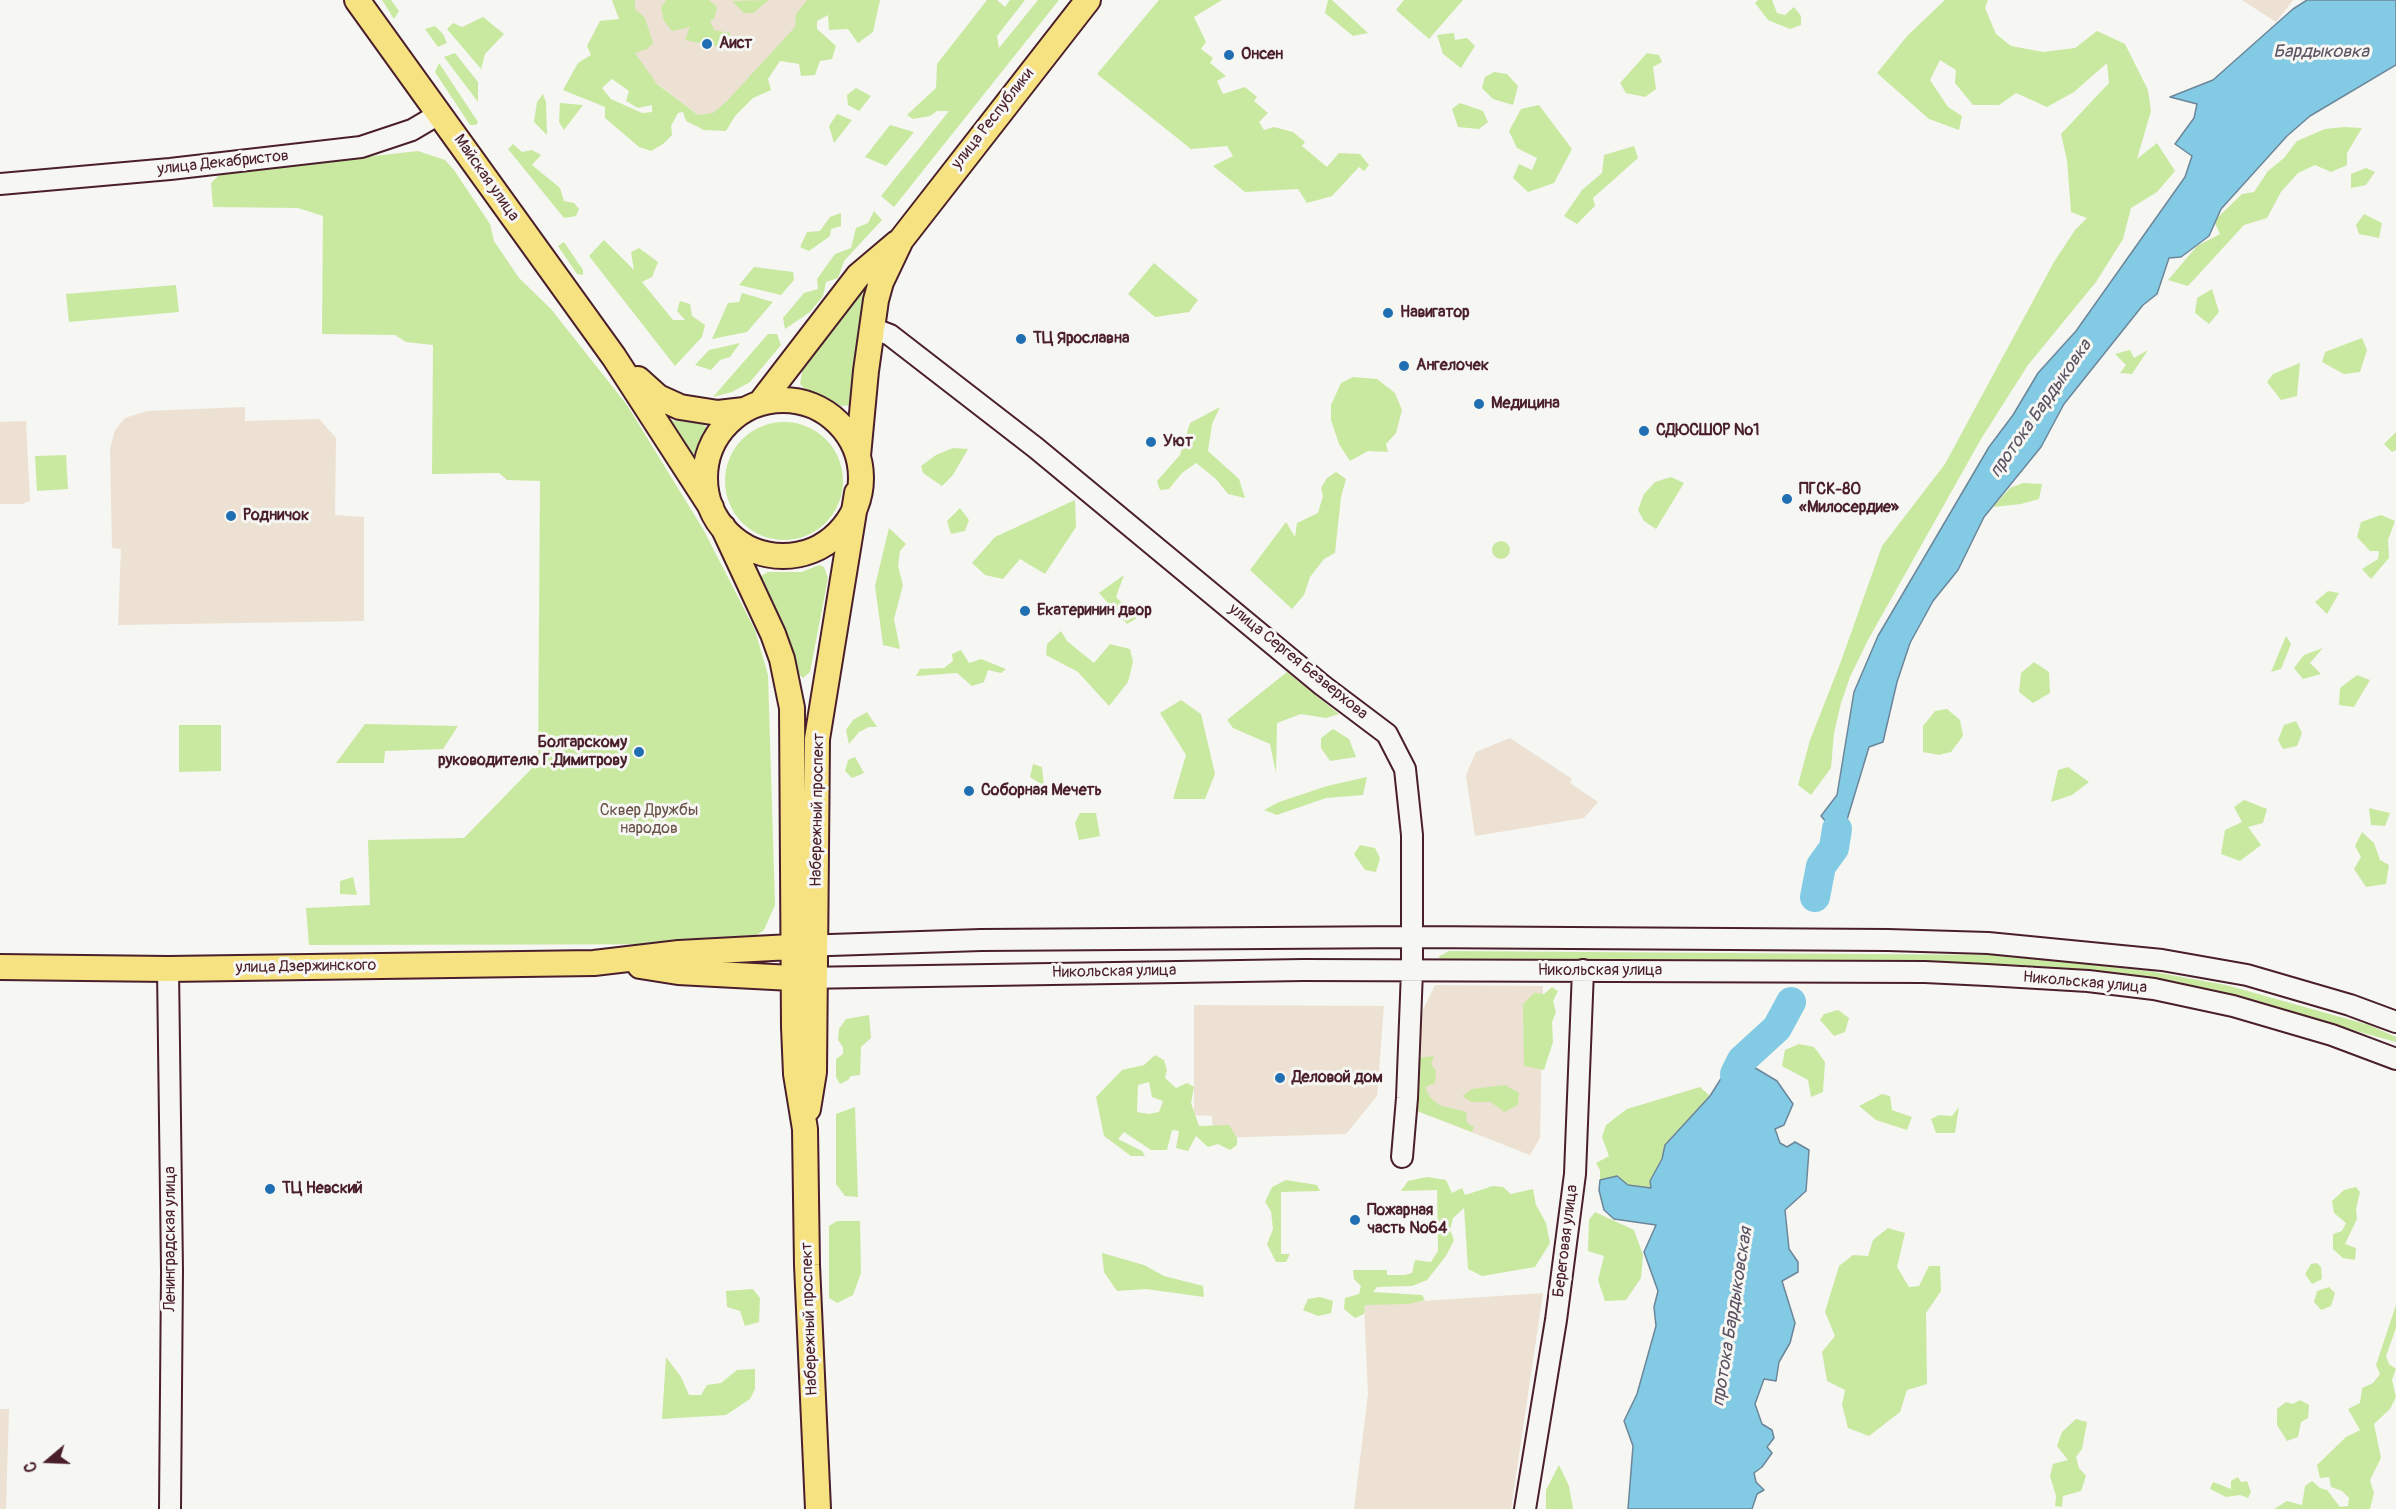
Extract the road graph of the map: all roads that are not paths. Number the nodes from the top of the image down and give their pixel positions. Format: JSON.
{"nodes":[{"id":1,"x":357,"y":0,"type":"edge"},
{"id":2,"x":1088,"y":0,"type":"edge"},
{"id":3,"x":440,"y":114,"type":"junction"},
{"id":4,"x":0,"y":184,"type":"edge"},
{"id":5,"x":901,"y":240,"type":"junction"},
{"id":6,"x":872,"y":328,"type":"junction"},
{"id":7,"x":614,"y":357,"type":"junction"},
{"id":8,"x":752,"y":406,"type":"junction"},
{"id":9,"x":858,"y":456,"type":"junction"},
{"id":10,"x":857,"y":493,"type":"junction"},
{"id":11,"x":711,"y":507,"type":"junction"},
{"id":12,"x":723,"y":527,"type":"junction"},
{"id":13,"x":1412,"y":937,"type":"junction"},
{"id":14,"x":816,"y":946,"type":"junction"},
{"id":15,"x":791,"y":947,"type":"junction"},
{"id":16,"x":611,"y":962,"type":"junction"},
{"id":17,"x":0,"y":967,"type":"edge"},
{"id":18,"x":168,"y":969,"type":"junction"},
{"id":19,"x":1583,"y":970,"type":"junction"},
{"id":20,"x":1412,"y":971,"type":"junction"},
{"id":21,"x":804,"y":978,"type":"junction"},
{"id":22,"x":2396,"y":1022,"type":"edge"},
{"id":23,"x":2396,"y":1059,"type":"edge"},
{"id":24,"x":1402,"y":1157,"type":"dead end"},
{"id":25,"x":170,"y":1509,"type":"edge"},
{"id":26,"x":818,"y":1509,"type":"edge"},
{"id":27,"x":1525,"y":1509,"type":"edge"}],
"edges":[{"from":1,"to":3,"type":"main road","name":"Майская улица"},
{"from":2,"to":5,"type":"main road","name":"улица Республики"},
{"from":3,"to":4,"type":"street","name":"улица Декабристов"},
{"from":3,"to":7,"type":"main road","name":"Майская улица"},
{"from":5,"to":6,"type":"main road","name":"улица Республики"},
{"from":5,"to":8,"type":"main road","name":"улица Республики"},
{"from":6,"to":9,"type":"main road","name":"улица Республики"},
{"from":6,"to":13,"type":"street","name":"улица Сергея Безверхова"},
{"from":7,"to":8,"type":"main road","name":"Майская улица"},
{"from":7,"to":11,"type":"main road","name":"Майская улица"},
{"from":8,"to":9,"type":"main road"},
{"from":8,"to":11,"type":"main road"},
{"from":9,"to":10,"type":"main road"},
{"from":10,"to":12,"type":"main road"},
{"from":10,"to":14,"type":"main road","name":"Набережный проспект"},
{"from":11,"to":12,"type":"main road"},
{"from":12,"to":15,"type":"main road","name":"Набережный проспект"},
{"from":13,"to":14,"type":"street","name":"Никольская улица"},
{"from":13,"to":20,"type":"street","name":"улица Сергея Безверхова"},
{"from":13,"to":22,"type":"street","name":"Никольская улица"},
{"from":14,"to":15,"type":"street","name":"Никольская улица"},
{"from":14,"to":21,"type":"main road","name":"Набережный проспект"},
{"from":15,"to":16,"type":"main road","name":"улица Дзержинского"},
{"from":15,"to":21,"type":"main road","name":"Набережный проспект"},
{"from":16,"to":18,"type":"main road","name":"улица Дзержинского"},
{"from":16,"to":21,"type":"main road","name":"улица Дзержинского"},
{"from":17,"to":18,"type":"main road","name":"улица Дзержинского"},
{"from":18,"to":25,"type":"street","name":"Ленинградская улица"},
{"from":19,"to":20,"type":"street","name":"Никольская улица"},
{"from":19,"to":23,"type":"street","name":"Никольская улица"},
{"from":19,"to":27,"type":"street","name":"Береговая улица"},
{"from":20,"to":21,"type":"street","name":"Никольская улица"},
{"from":20,"to":24,"type":"street","name":"улица Сергея Безверхова"},
{"from":21,"to":26,"type":"main road","name":"Набережный проспект"}]}
